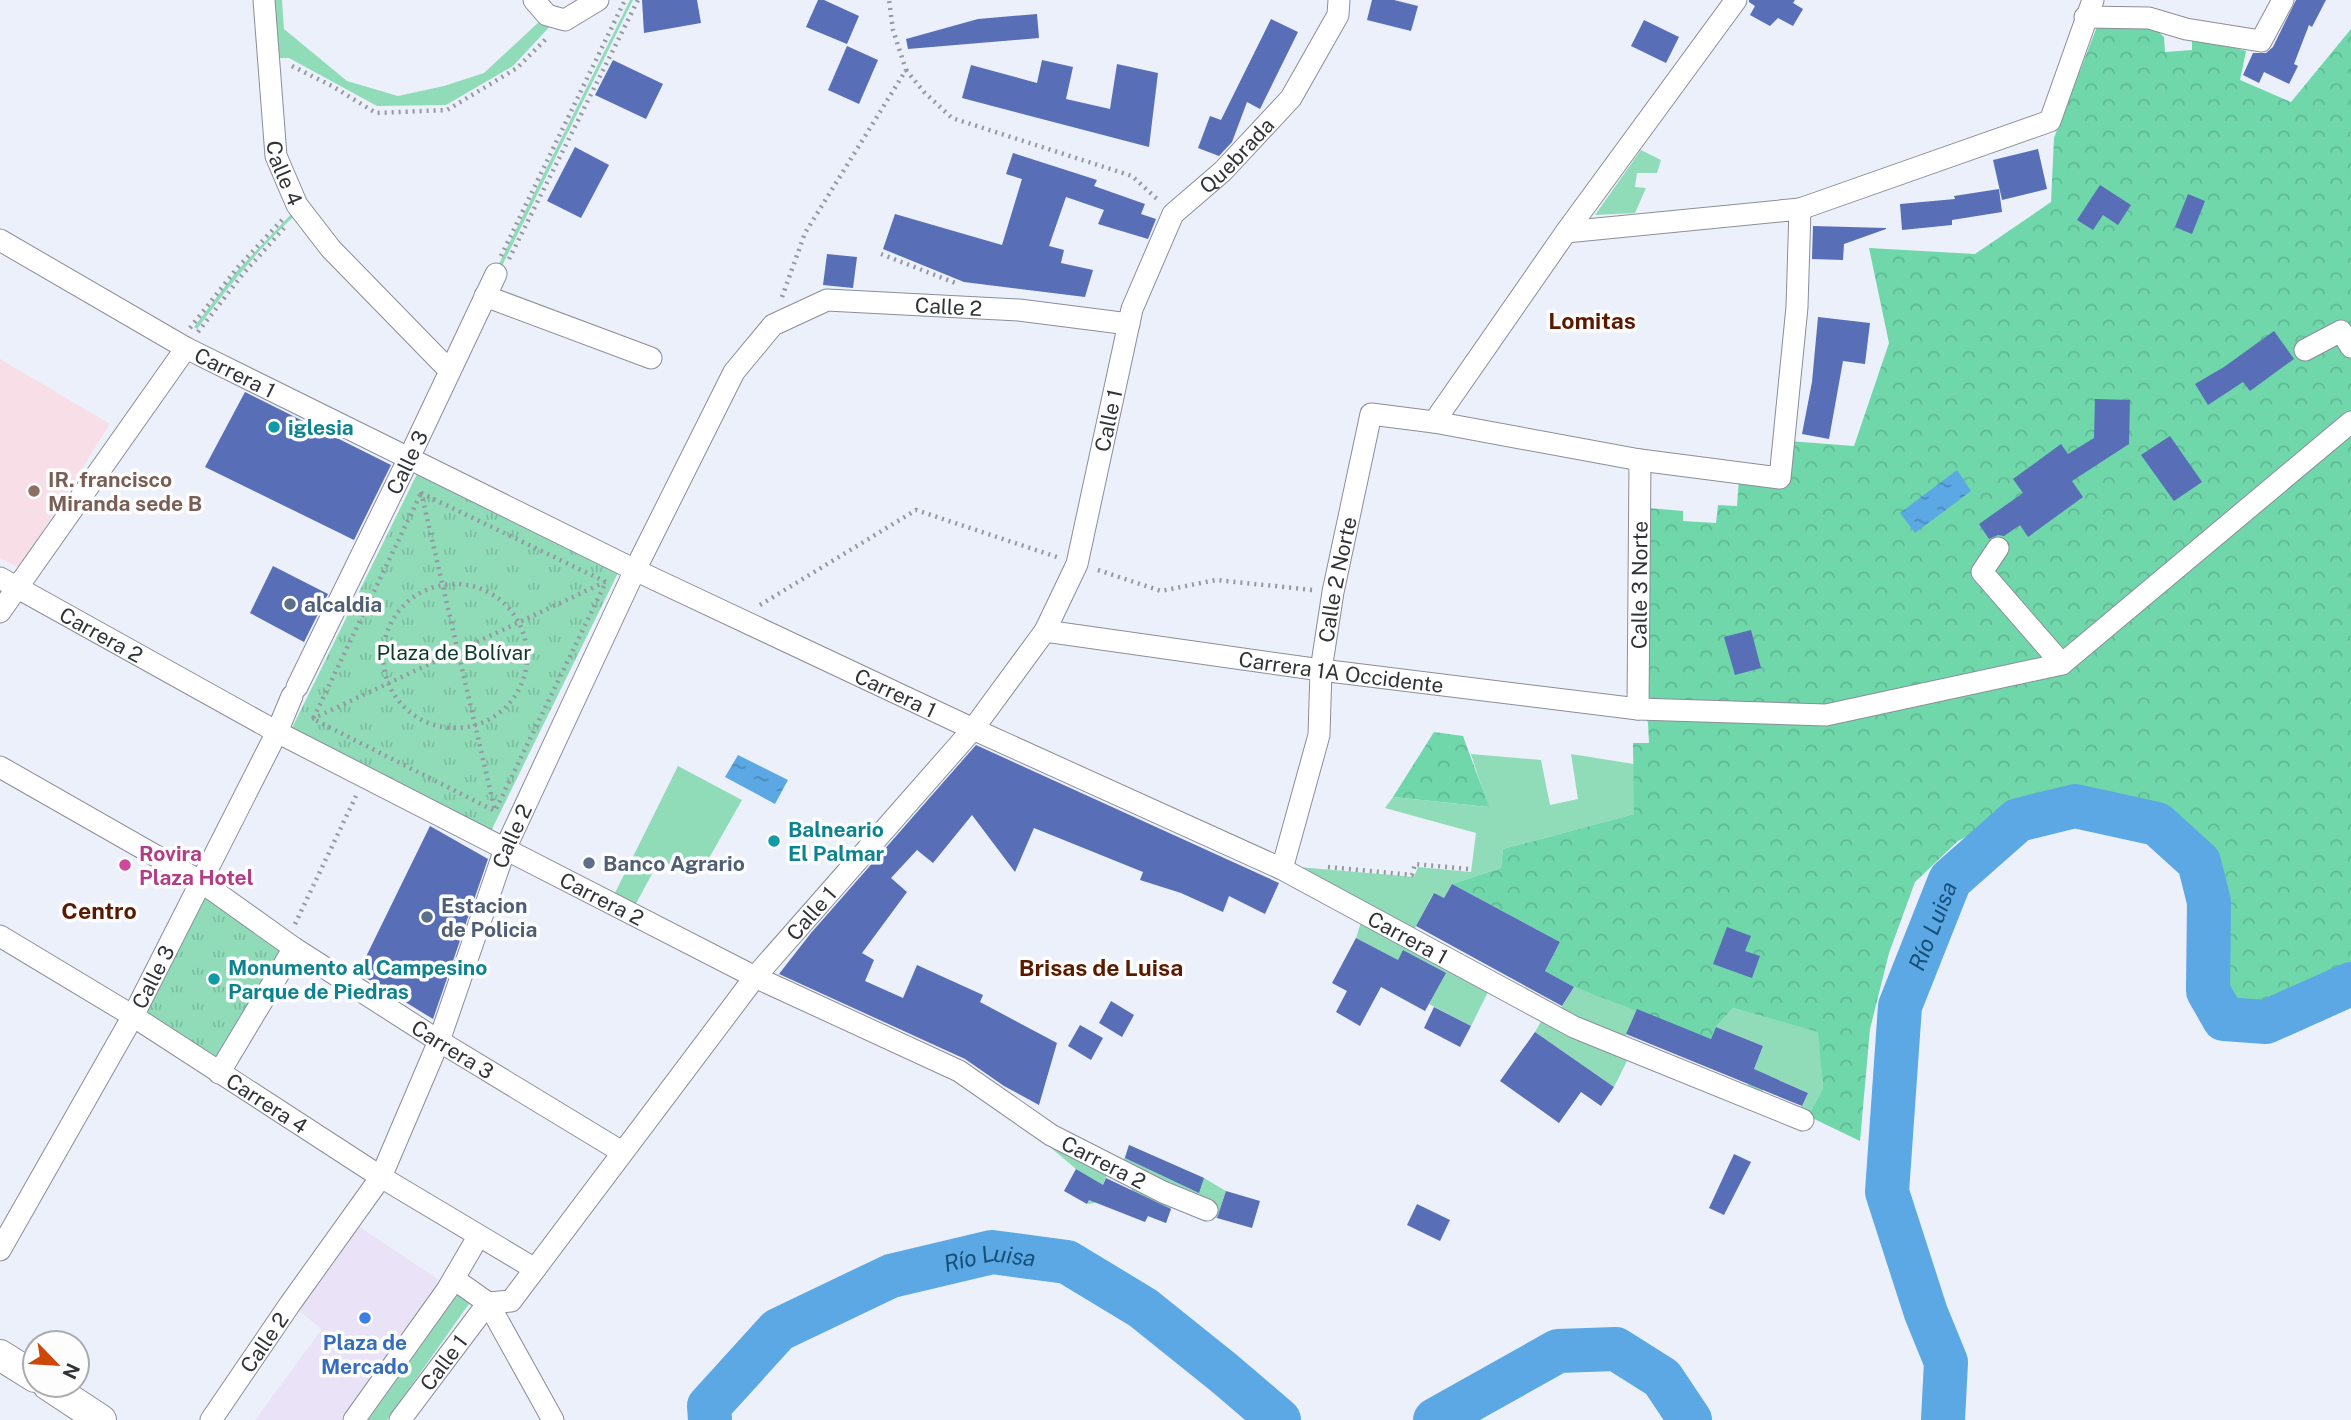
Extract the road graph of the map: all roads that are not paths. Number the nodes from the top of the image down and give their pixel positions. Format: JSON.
{"nodes":[{"id":1,"x":264,"y":0,"type":"edge"},
{"id":2,"x":534,"y":0,"type":"edge"},
{"id":3,"x":598,"y":0,"type":"edge"},
{"id":4,"x":1339,"y":0,"type":"edge"},
{"id":5,"x":1736,"y":0,"type":"edge"},
{"id":6,"x":2283,"y":0,"type":"edge"},
{"id":7,"x":2089,"y":9,"type":"edge"},
{"id":8,"x":1800,"y":209,"type":"junction"},
{"id":9,"x":1566,"y":232,"type":"junction"},
{"id":10,"x":0,"y":240,"type":"edge"},
{"id":11,"x":496,"y":274,"type":"road end"},
{"id":12,"x":485,"y":296,"type":"junction"},
{"id":13,"x":1130,"y":317,"type":"junction"},
{"id":14,"x":185,"y":347,"type":"junction"},
{"id":15,"x":2351,"y":347,"type":"edge"},
{"id":16,"x":2305,"y":350,"type":"dead end"},
{"id":17,"x":651,"y":358,"type":"dead end"},
{"id":18,"x":449,"y":370,"type":"junction"},
{"id":19,"x":1434,"y":422,"type":"junction"},
{"id":20,"x":2351,"y":422,"type":"edge"},
{"id":21,"x":410,"y":458,"type":"junction"},
{"id":22,"x":1640,"y":460,"type":"junction"},
{"id":23,"x":1998,"y":548,"type":"dead end"},
{"id":24,"x":635,"y":570,"type":"junction"},
{"id":25,"x":9,"y":582,"type":"edge"},
{"id":26,"x":0,"y":612,"type":"edge"},
{"id":27,"x":1045,"y":631,"type":"junction"},
{"id":28,"x":2062,"y":664,"type":"junction"},
{"id":29,"x":1321,"y":670,"type":"junction"},
{"id":30,"x":1638,"y":709,"type":"junction"},
{"id":31,"x":973,"y":729,"type":"junction"},
{"id":32,"x":277,"y":732,"type":"junction"},
{"id":33,"x":0,"y":767,"type":"edge"},
{"id":34,"x":505,"y":849,"type":"junction"},
{"id":35,"x":1283,"y":866,"type":"junction"},
{"id":36,"x":200,"y":881,"type":"junction"},
{"id":37,"x":0,"y":936,"type":"edge"},
{"id":38,"x":290,"y":946,"type":"junction"},
{"id":39,"x":755,"y":977,"type":"junction"},
{"id":40,"x":132,"y":1016,"type":"junction"},
{"id":41,"x":439,"y":1041,"type":"junction"},
{"id":42,"x":219,"y":1073,"type":"junction"},
{"id":43,"x":1803,"y":1120,"type":"dead end"},
{"id":44,"x":622,"y":1152,"type":"junction"},
{"id":45,"x":381,"y":1177,"type":"junction"},
{"id":46,"x":1207,"y":1210,"type":"dead end"},
{"id":47,"x":478,"y":1237,"type":"junction"},
{"id":48,"x":0,"y":1251,"type":"edge"},
{"id":49,"x":535,"y":1269,"type":"junction"},
{"id":50,"x":454,"y":1279,"type":"junction"},
{"id":51,"x":488,"y":1303,"type":"junction"},
{"id":52,"x":0,"y":1355,"type":"edge"},
{"id":53,"x":21,"y":1368,"type":"edge"},
{"id":54,"x":69,"y":1399,"type":"edge"},
{"id":55,"x":101,"y":1420,"type":"edge"},
{"id":56,"x":211,"y":1420,"type":"edge"},
{"id":57,"x":354,"y":1420,"type":"edge"},
{"id":58,"x":400,"y":1420,"type":"edge"},
{"id":59,"x":553,"y":1420,"type":"edge"}],
"edges":[{"from":1,"to":18,"type":"street","name":"Calle 4"},
{"from":2,"to":3,"type":"street"},
{"from":4,"to":13,"type":"street","name":"Quebrada"},
{"from":5,"to":9,"type":"street"},
{"from":6,"to":7,"type":"street"},
{"from":7,"to":8,"type":"street"},
{"from":8,"to":9,"type":"street"},
{"from":8,"to":22,"type":"street"},
{"from":9,"to":19,"type":"street"},
{"from":10,"to":14,"type":"street","name":"Carrera 1"},
{"from":11,"to":12,"type":"street","name":"Calle 3"},
{"from":12,"to":17,"type":"street"},
{"from":12,"to":18,"type":"street","name":"Calle 3"},
{"from":13,"to":24,"type":"street","name":"Calle 2"},
{"from":13,"to":27,"type":"street","name":"Calle 1"},
{"from":14,"to":21,"type":"street","name":"Carrera 1"},
{"from":14,"to":25,"type":"street"},
{"from":15,"to":16,"type":"street"},
{"from":18,"to":21,"type":"street","name":"Calle 3"},
{"from":19,"to":22,"type":"street"},
{"from":19,"to":29,"type":"street","name":"Calle 2 Norte"},
{"from":20,"to":28,"type":"street"},
{"from":21,"to":24,"type":"street","name":"Carrera 1"},
{"from":21,"to":32,"type":"street","name":"Calle 3"},
{"from":22,"to":30,"type":"street","name":"Calle 3 Norte"},
{"from":23,"to":28,"type":"street"},
{"from":24,"to":31,"type":"street","name":"Carrera 1"},
{"from":24,"to":34,"type":"street","name":"Calle 2"},
{"from":25,"to":26,"type":"street"},
{"from":25,"to":32,"type":"street","name":"Carrera 2"},
{"from":27,"to":29,"type":"street","name":"Carrera 1A Occidente"},
{"from":27,"to":31,"type":"street","name":"Calle 1"},
{"from":28,"to":30,"type":"street","name":"Carrera 1A Occidente"},
{"from":29,"to":30,"type":"street","name":"Carrera 1A Occidente"},
{"from":29,"to":35,"type":"street","name":"Calle 2 Norte"},
{"from":31,"to":35,"type":"street","name":"Carrera 1"},
{"from":31,"to":39,"type":"street","name":"Calle 1"},
{"from":32,"to":34,"type":"street","name":"Carrera 2"},
{"from":32,"to":36,"type":"street","name":"Calle 3"},
{"from":33,"to":36,"type":"street","name":"Carrera 3"},
{"from":34,"to":39,"type":"street","name":"Carrera 2"},
{"from":34,"to":41,"type":"street","name":"Calle 2"},
{"from":35,"to":43,"type":"street","name":"Carrera 1"},
{"from":36,"to":38,"type":"street","name":"Carrera 3"},
{"from":36,"to":40,"type":"street","name":"Calle 3"},
{"from":37,"to":40,"type":"street","name":"Carrera 4"},
{"from":38,"to":41,"type":"street","name":"Carrera 3"},
{"from":38,"to":42,"type":"street"},
{"from":39,"to":44,"type":"street","name":"Calle 1"},
{"from":39,"to":46,"type":"street","name":"Carrera 2"},
{"from":40,"to":42,"type":"street","name":"Carrera 4"},
{"from":40,"to":48,"type":"street","name":"Calle 3"},
{"from":41,"to":44,"type":"street","name":"Carrera 3"},
{"from":41,"to":45,"type":"street","name":"Calle 2"},
{"from":42,"to":45,"type":"street","name":"Carrera 4"},
{"from":44,"to":49,"type":"street","name":"Calle 1"},
{"from":45,"to":47,"type":"street","name":"Carrera 4"},
{"from":45,"to":56,"type":"street","name":"Calle 2"},
{"from":47,"to":49,"type":"street","name":"Carrera 4"},
{"from":47,"to":50,"type":"street","name":"Calle 1"},
{"from":49,"to":51,"type":"street","name":"Calle 1"},
{"from":50,"to":51,"type":"street"},
{"from":50,"to":57,"type":"street","name":"Calle 1"},
{"from":51,"to":58,"type":"street","name":"Calle 1"},
{"from":51,"to":59,"type":"street"},
{"from":52,"to":53,"type":"main road"},
{"from":54,"to":55,"type":"main road"}]}
